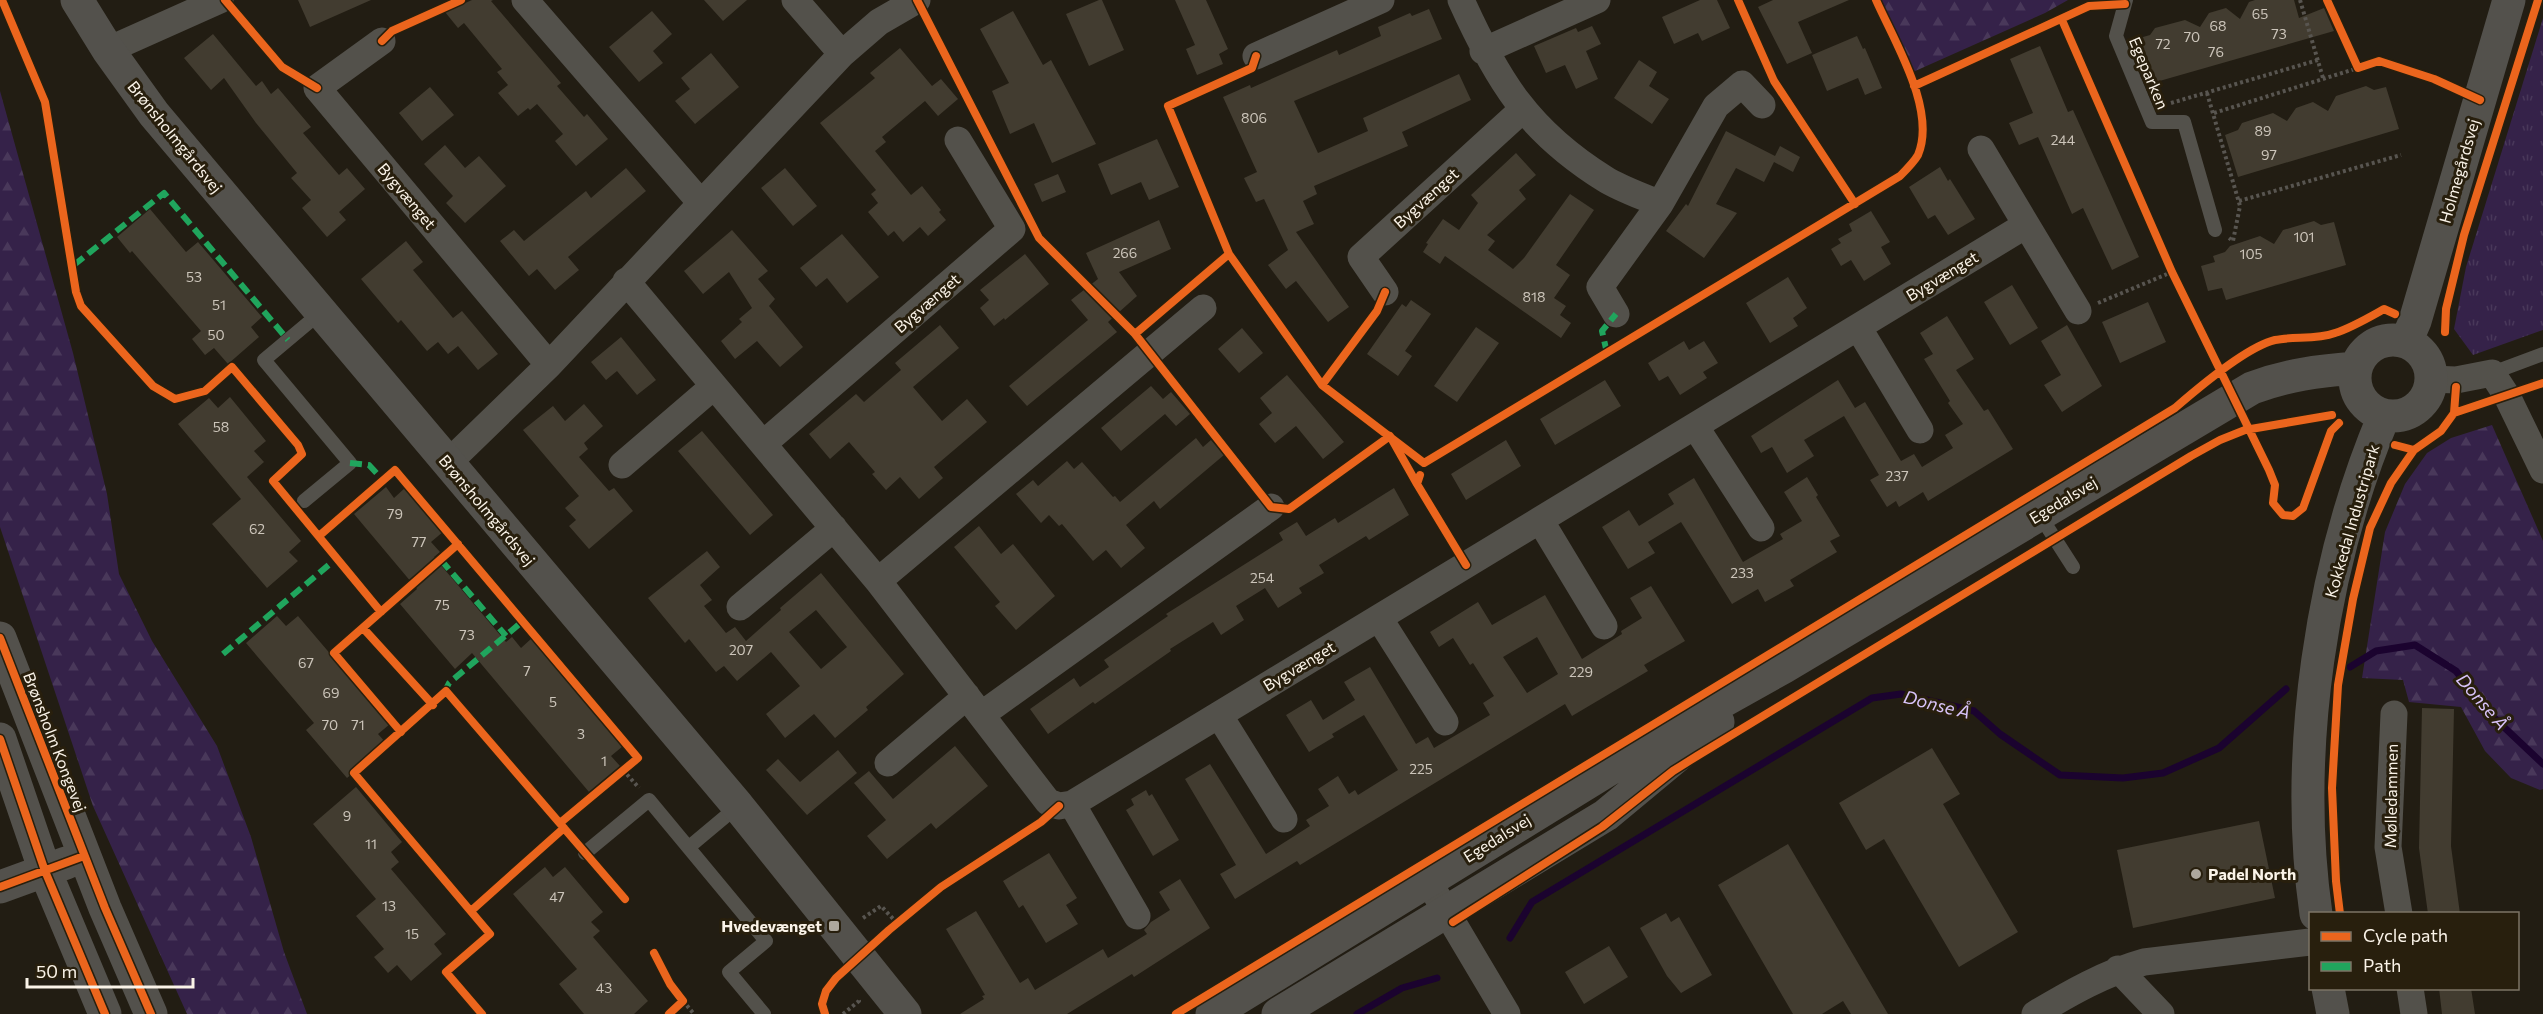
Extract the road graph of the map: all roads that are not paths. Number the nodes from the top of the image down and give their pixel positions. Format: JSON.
{"nodes":[{"id":1,"x":77,"y":0,"type":"edge"},
{"id":2,"x":525,"y":0,"type":"edge"},
{"id":3,"x":795,"y":0,"type":"edge"},
{"id":4,"x":917,"y":0,"type":"edge"},
{"id":5,"x":1381,"y":0,"type":"edge"},
{"id":6,"x":1461,"y":0,"type":"edge"},
{"id":7,"x":1597,"y":0,"type":"edge"},
{"id":8,"x":2126,"y":0,"type":"edge"},
{"id":9,"x":2510,"y":0,"type":"edge"},
{"id":10,"x":216,"y":1,"type":"edge"},
{"id":11,"x":381,"y":41,"type":"dead end"},
{"id":12,"x":108,"y":50,"type":"junction"},
{"id":13,"x":1483,"y":51,"type":"junction"},
{"id":14,"x":842,"y":54,"type":"junction"},
{"id":15,"x":1256,"y":56,"type":"dead end"},
{"id":16,"x":1762,"y":105,"type":"dead end"},
{"id":17,"x":1522,"y":110,"type":"junction"},
{"id":18,"x":958,"y":140,"type":"dead end"},
{"id":19,"x":1981,"y":148,"type":"dead end"},
{"id":20,"x":701,"y":203,"type":"junction"},
{"id":21,"x":1660,"y":204,"type":"junction"},
{"id":22,"x":2026,"y":225,"type":"junction"},
{"id":23,"x":2215,"y":230,"type":"road end"},
{"id":24,"x":626,"y":281,"type":"junction"},
{"id":25,"x":1385,"y":292,"type":"dead end"},
{"id":26,"x":2087,"y":307,"type":"road end"},
{"id":27,"x":1203,"y":308,"type":"dead end"},
{"id":28,"x":320,"y":313,"type":"junction"},
{"id":29,"x":1616,"y":314,"type":"dead end"},
{"id":30,"x":1858,"y":327,"type":"junction"},
{"id":31,"x":2406,"y":342,"type":"junction"},
{"id":32,"x":2543,"y":354,"type":"edge"},
{"id":33,"x":549,"y":365,"type":"junction"},
{"id":34,"x":2355,"y":368,"type":"junction"},
{"id":35,"x":2492,"y":373,"type":"junction"},
{"id":36,"x":2431,"y":379,"type":"junction"},
{"id":37,"x":714,"y":386,"type":"junction"},
{"id":38,"x":2384,"y":416,"type":"junction"},
{"id":39,"x":1695,"y":426,"type":"junction"},
{"id":40,"x":1920,"y":430,"type":"dead end"},
{"id":41,"x":763,"y":444,"type":"junction"},
{"id":42,"x":448,"y":463,"type":"junction"},
{"id":43,"x":622,"y":465,"type":"dead end"},
{"id":44,"x":2543,"y":470,"type":"edge"},
{"id":45,"x":304,"y":501,"type":"dead end"},
{"id":46,"x":1271,"y":507,"type":"dead end"},
{"id":47,"x":2039,"y":514,"type":"junction"},
{"id":48,"x":1540,"y":520,"type":"junction"},
{"id":49,"x":834,"y":528,"type":"junction"},
{"id":50,"x":1761,"y":528,"type":"dead end"},
{"id":51,"x":2073,"y":567,"type":"dead end"},
{"id":52,"x":878,"y":581,"type":"junction"},
{"id":53,"x":740,"y":607,"type":"dead end"},
{"id":54,"x":1379,"y":618,"type":"junction"},
{"id":55,"x":1604,"y":626,"type":"dead end"},
{"id":56,"x":0,"y":638,"type":"edge"},
{"id":57,"x":1784,"y":667,"type":"junction"},
{"id":58,"x":974,"y":706,"type":"junction"},
{"id":59,"x":2394,"y":714,"type":"dead end"},
{"id":60,"x":1219,"y":715,"type":"junction"},
{"id":61,"x":1444,"y":722,"type":"dead end"},
{"id":62,"x":0,"y":739,"type":"edge"},
{"id":63,"x":1638,"y":751,"type":"junction"},
{"id":64,"x":888,"y":763,"type":"dead end"},
{"id":65,"x":1072,"y":804,"type":"junction"},
{"id":66,"x":738,"y":806,"type":"junction"},
{"id":67,"x":1284,"y":819,"type":"dead end"},
{"id":68,"x":688,"y":847,"type":"junction"},
{"id":69,"x":585,"y":853,"type":"dead end"},
{"id":70,"x":84,"y":856,"type":"junction"},
{"id":71,"x":45,"y":871,"type":"junction"},
{"id":72,"x":1428,"y":881,"type":"junction"},
{"id":73,"x":0,"y":887,"type":"edge"},
{"id":74,"x":1447,"y":912,"type":"junction"},
{"id":75,"x":2316,"y":912,"type":"edge"},
{"id":76,"x":2399,"y":912,"type":"edge"},
{"id":77,"x":1137,"y":916,"type":"dead end"},
{"id":78,"x":2309,"y":942,"type":"edge"},
{"id":79,"x":2118,"y":969,"type":"junction"},
{"id":80,"x":2328,"y":990,"type":"edge"},
{"id":81,"x":2410,"y":990,"type":"edge"},
{"id":82,"x":105,"y":1014,"type":"edge"},
{"id":83,"x":151,"y":1014,"type":"edge"},
{"id":84,"x":764,"y":1014,"type":"edge"},
{"id":85,"x":905,"y":1014,"type":"edge"},
{"id":86,"x":1212,"y":1014,"type":"edge"},
{"id":87,"x":1278,"y":1014,"type":"edge"},
{"id":88,"x":1507,"y":1014,"type":"edge"},
{"id":89,"x":2035,"y":1014,"type":"edge"},
{"id":90,"x":2161,"y":1014,"type":"edge"},
{"id":91,"x":2333,"y":1014,"type":"edge"},
{"id":92,"x":2414,"y":1014,"type":"edge"}],
"edges":[{"from":1,"to":12,"type":"street","name":"Brønsholmgårdsvej"},
{"from":2,"to":20,"type":"street"},
{"from":3,"to":14,"type":"street"},
{"from":4,"to":14,"type":"street"},
{"from":5,"to":15,"type":"street"},
{"from":6,"to":13,"type":"street"},
{"from":7,"to":13,"type":"street"},
{"from":8,"to":23,"type":"lane","name":"Egeparken"},
{"from":9,"to":31,"type":"street","name":"Holmegårdsvej"},
{"from":10,"to":12,"type":"street"},
{"from":11,"to":33,"type":"street","name":"Bygvænget"},
{"from":12,"to":28,"type":"street","name":"Brønsholmgårdsvej"},
{"from":13,"to":17,"type":"street"},
{"from":14,"to":20,"type":"street"},
{"from":16,"to":21,"type":"street"},
{"from":17,"to":21,"type":"street"},
{"from":17,"to":25,"type":"street","name":"Bygvænget"},
{"from":18,"to":41,"type":"street","name":"Bygvænget"},
{"from":19,"to":22,"type":"street"},
{"from":20,"to":24,"type":"street"},
{"from":21,"to":29,"type":"street"},
{"from":22,"to":26,"type":"street"},
{"from":22,"to":30,"type":"street","name":"Bygvænget"},
{"from":24,"to":33,"type":"street"},
{"from":24,"to":37,"type":"street"},
{"from":27,"to":52,"type":"street"},
{"from":28,"to":42,"type":"street","name":"Brønsholmgårdsvej"},
{"from":28,"to":45,"type":"lane"},
{"from":30,"to":39,"type":"street","name":"Bygvænget"},
{"from":30,"to":40,"type":"street"},
{"from":31,"to":34,"type":"street"},
{"from":31,"to":36,"type":"street"},
{"from":32,"to":35,"type":"lane"},
{"from":33,"to":42,"type":"street"},
{"from":34,"to":38,"type":"street"},
{"from":34,"to":47,"type":"street","name":"Egedalsvej"},
{"from":35,"to":36,"type":"street"},
{"from":35,"to":44,"type":"street"},
{"from":36,"to":38,"type":"street"},
{"from":37,"to":41,"type":"street"},
{"from":37,"to":43,"type":"street"},
{"from":38,"to":75,"type":"street","name":"Kokkedal Industripark"},
{"from":39,"to":48,"type":"street","name":"Bygvænget"},
{"from":39,"to":50,"type":"street"},
{"from":41,"to":49,"type":"street"},
{"from":42,"to":66,"type":"street","name":"Brønsholmgårdsvej"},
{"from":46,"to":58,"type":"street"},
{"from":47,"to":51,"type":"lane"},
{"from":47,"to":57,"type":"street","name":"Egedalsvej"},
{"from":48,"to":54,"type":"street","name":"Bygvænget"},
{"from":48,"to":55,"type":"street"},
{"from":49,"to":52,"type":"street"},
{"from":49,"to":53,"type":"street"},
{"from":52,"to":58,"type":"street"},
{"from":54,"to":60,"type":"street","name":"Bygvænget"},
{"from":54,"to":61,"type":"street"},
{"from":56,"to":70,"type":"street","name":"Brønsholm Kongevej"},
{"from":57,"to":63,"type":"street","name":"Egedalsvej"},
{"from":57,"to":74,"type":"street","name":"Egedalsvej"},
{"from":58,"to":64,"type":"street"},
{"from":58,"to":65,"type":"street"},
{"from":59,"to":76,"type":"street","name":"Mølledammen"},
{"from":60,"to":65,"type":"street","name":"Bygvænget"},
{"from":60,"to":67,"type":"street"},
{"from":62,"to":71,"type":"street"},
{"from":63,"to":72,"type":"street","name":"Egedalsvej"},
{"from":63,"to":74,"type":"street"},
{"from":65,"to":77,"type":"street"},
{"from":66,"to":68,"type":"lane"},
{"from":66,"to":85,"type":"street","name":"Brønsholmgårdsvej"},
{"from":68,"to":69,"type":"lane"},
{"from":68,"to":84,"type":"lane"},
{"from":70,"to":71,"type":"street"},
{"from":70,"to":83,"type":"street","name":"Brønsholm Kongevej"},
{"from":71,"to":73,"type":"street"},
{"from":71,"to":82,"type":"street"},
{"from":72,"to":74,"type":"street"},
{"from":72,"to":86,"type":"street","name":"Egedalsvej"},
{"from":74,"to":87,"type":"street","name":"Egedalsvej"},
{"from":74,"to":88,"type":"street"},
{"from":78,"to":79,"type":"street"},
{"from":79,"to":89,"type":"street"},
{"from":79,"to":90,"type":"street"},
{"from":80,"to":91,"type":"street"},
{"from":81,"to":92,"type":"street"}]}
